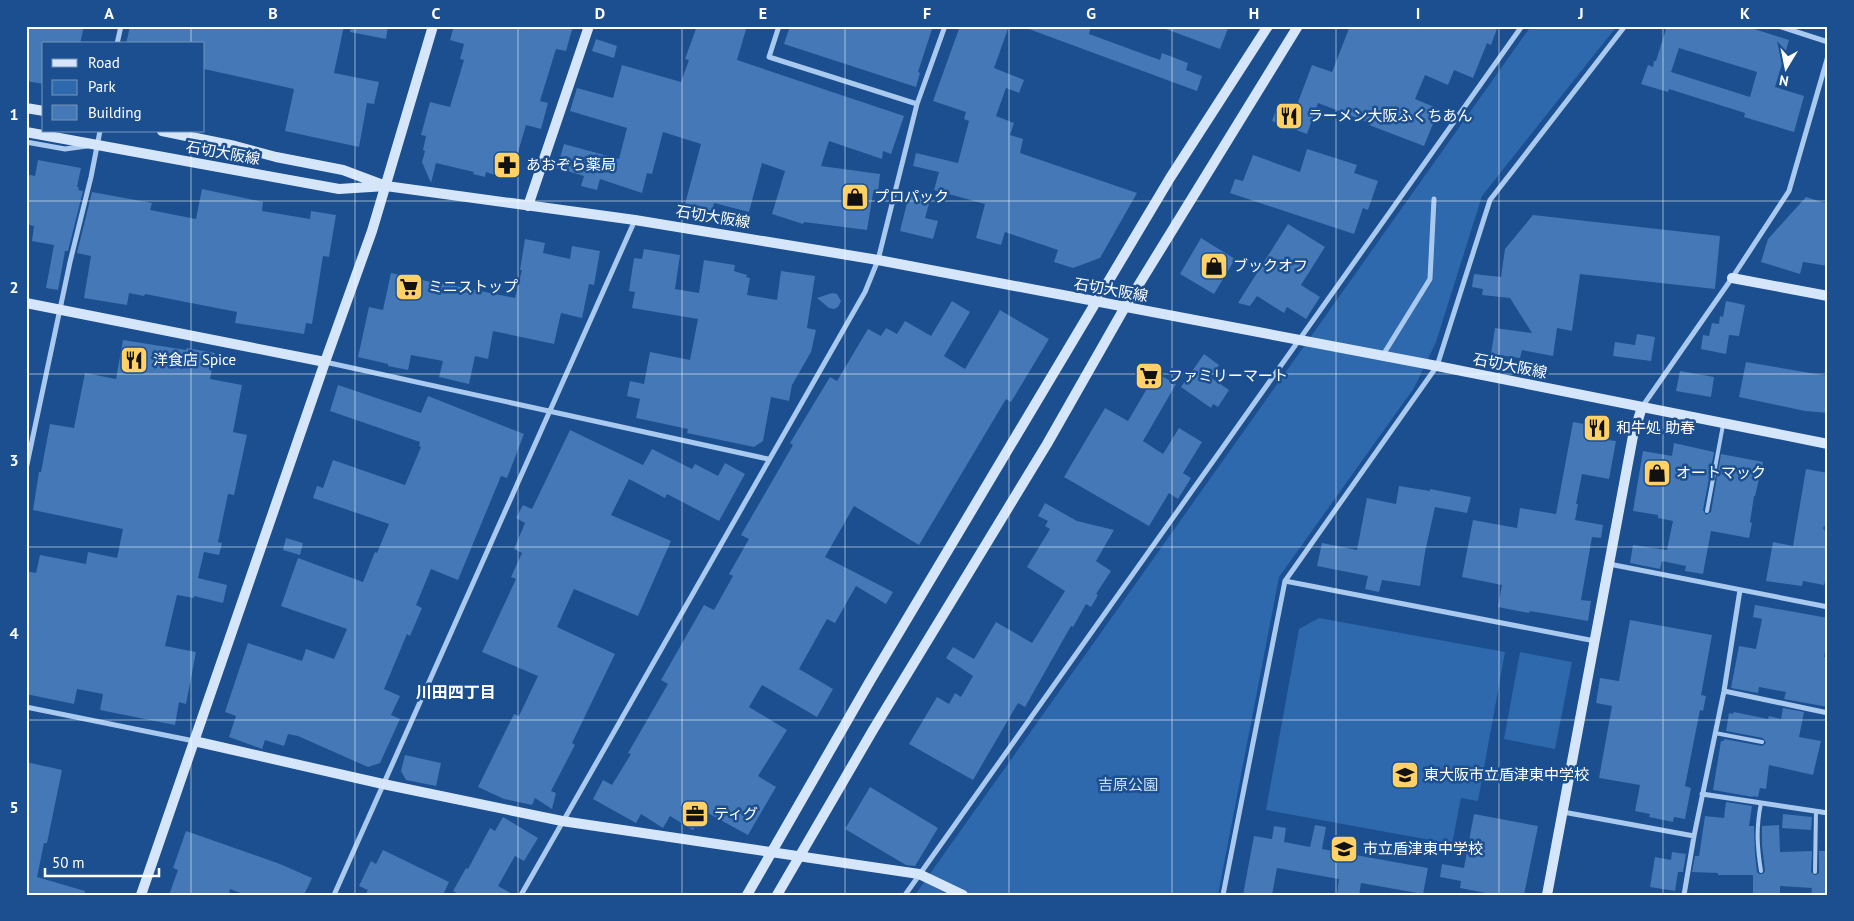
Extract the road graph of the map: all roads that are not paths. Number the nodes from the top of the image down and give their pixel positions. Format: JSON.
{"nodes":[{"id":1,"x":120,"y":26,"type":"edge"},
{"id":2,"x":433,"y":26,"type":"edge"},
{"id":3,"x":589,"y":26,"type":"edge"},
{"id":4,"x":779,"y":26,"type":"edge"},
{"id":5,"x":945,"y":26,"type":"edge"},
{"id":6,"x":1268,"y":26,"type":"edge"},
{"id":7,"x":1298,"y":26,"type":"edge"},
{"id":8,"x":1522,"y":26,"type":"edge"},
{"id":9,"x":1625,"y":26,"type":"edge"},
{"id":10,"x":1778,"y":26,"type":"edge"},
{"id":11,"x":117,"y":42,"type":"edge"},
{"id":12,"x":1828,"y":42,"type":"edge"},
{"id":13,"x":1828,"y":56,"type":"edge"},
{"id":14,"x":917,"y":104,"type":"junction"},
{"id":15,"x":26,"y":108,"type":"edge"},
{"id":16,"x":42,"y":111,"type":"edge"},
{"id":17,"x":26,"y":132,"type":"edge"},
{"id":18,"x":100,"y":132,"type":"edge"},
{"id":19,"x":167,"y":132,"type":"edge"},
{"id":20,"x":26,"y":142,"type":"edge"},
{"id":21,"x":97,"y":145,"type":"junction"},
{"id":22,"x":386,"y":186,"type":"junction"},
{"id":23,"x":1434,"y":199,"type":"dead end"},
{"id":24,"x":528,"y":206,"type":"junction"},
{"id":25,"x":635,"y":220,"type":"junction"},
{"id":26,"x":878,"y":260,"type":"junction"},
{"id":27,"x":1732,"y":278,"type":"junction"},
{"id":28,"x":1828,"y":296,"type":"edge"},
{"id":29,"x":26,"y":303,"type":"edge"},
{"id":30,"x":1096,"y":303,"type":"junction"},
{"id":31,"x":1125,"y":307,"type":"junction"},
{"id":32,"x":60,"y":309,"type":"junction"},
{"id":33,"x":1298,"y":340,"type":"junction"},
{"id":34,"x":1382,"y":356,"type":"junction"},
{"id":35,"x":325,"y":362,"type":"junction"},
{"id":36,"x":1437,"y":366,"type":"junction"},
{"id":37,"x":1642,"y":407,"type":"junction"},
{"id":38,"x":550,"y":410,"type":"junction"},
{"id":39,"x":1723,"y":423,"type":"junction"},
{"id":40,"x":1828,"y":444,"type":"edge"},
{"id":41,"x":768,"y":459,"type":"junction"},
{"id":42,"x":26,"y":469,"type":"edge"},
{"id":43,"x":1707,"y":511,"type":"dead end"},
{"id":44,"x":1609,"y":564,"type":"junction"},
{"id":45,"x":1284,"y":581,"type":"junction"},
{"id":46,"x":1740,"y":590,"type":"junction"},
{"id":47,"x":1828,"y":607,"type":"edge"},
{"id":48,"x":1594,"y":641,"type":"junction"},
{"id":49,"x":1724,"y":692,"type":"junction"},
{"id":50,"x":26,"y":708,"type":"edge"},
{"id":51,"x":1828,"y":713,"type":"edge"},
{"id":52,"x":1715,"y":733,"type":"junction"},
{"id":53,"x":194,"y":741,"type":"junction"},
{"id":54,"x":1762,"y":742,"type":"dead end"},
{"id":55,"x":383,"y":784,"type":"junction"},
{"id":56,"x":1702,"y":794,"type":"junction"},
{"id":57,"x":1761,"y":803,"type":"junction"},
{"id":58,"x":1816,"y":811,"type":"junction"},
{"id":59,"x":1563,"y":812,"type":"junction"},
{"id":60,"x":1828,"y":813,"type":"edge"},
{"id":61,"x":562,"y":821,"type":"junction"},
{"id":62,"x":1694,"y":836,"type":"junction"},
{"id":63,"x":772,"y":852,"type":"junction"},
{"id":64,"x":800,"y":856,"type":"junction"},
{"id":65,"x":1761,"y":872,"type":"dead end"},
{"id":66,"x":1815,"y":872,"type":"dead end"},
{"id":67,"x":919,"y":874,"type":"junction"},
{"id":68,"x":141,"y":895,"type":"edge"},
{"id":69,"x":334,"y":895,"type":"edge"},
{"id":70,"x":521,"y":895,"type":"edge"},
{"id":71,"x":747,"y":895,"type":"edge"},
{"id":72,"x":777,"y":895,"type":"edge"},
{"id":73,"x":905,"y":895,"type":"edge"},
{"id":74,"x":963,"y":895,"type":"edge"},
{"id":75,"x":1223,"y":895,"type":"edge"},
{"id":76,"x":1547,"y":895,"type":"edge"},
{"id":77,"x":1684,"y":895,"type":"edge"}],
"edges":[{"from":1,"to":11,"type":"street"},
{"from":2,"to":22,"type":"street"},
{"from":3,"to":24,"type":"street"},
{"from":4,"to":14,"type":"street"},
{"from":5,"to":14,"type":"street"},
{"from":6,"to":30,"type":"street"},
{"from":7,"to":31,"type":"street"},
{"from":8,"to":33,"type":"street"},
{"from":9,"to":36,"type":"street"},
{"from":10,"to":12,"type":"street"},
{"from":13,"to":27,"type":"street"},
{"from":14,"to":26,"type":"street"},
{"from":15,"to":16,"type":"street"},
{"from":17,"to":21,"type":"street","name":"石切大阪線"},
{"from":18,"to":21,"type":"street"},
{"from":19,"to":22,"type":"street","name":"石切大阪線"},
{"from":20,"to":21,"type":"street"},
{"from":21,"to":22,"type":"street","name":"石切大阪線"},
{"from":21,"to":32,"type":"street"},
{"from":22,"to":24,"type":"street","name":"石切大阪線"},
{"from":22,"to":35,"type":"street"},
{"from":23,"to":34,"type":"street"},
{"from":24,"to":25,"type":"street","name":"石切大阪線"},
{"from":25,"to":26,"type":"street","name":"石切大阪線"},
{"from":25,"to":38,"type":"street"},
{"from":26,"to":30,"type":"street","name":"石切大阪線"},
{"from":26,"to":41,"type":"street"},
{"from":27,"to":28,"type":"street"},
{"from":27,"to":37,"type":"street"},
{"from":29,"to":32,"type":"street"},
{"from":30,"to":31,"type":"street","name":"石切大阪線"},
{"from":30,"to":63,"type":"street"},
{"from":31,"to":33,"type":"street","name":"石切大阪線"},
{"from":31,"to":64,"type":"street"},
{"from":32,"to":35,"type":"street"},
{"from":32,"to":42,"type":"street"},
{"from":33,"to":34,"type":"street","name":"石切大阪線"},
{"from":33,"to":67,"type":"street"},
{"from":34,"to":36,"type":"street","name":"石切大阪線"},
{"from":35,"to":38,"type":"street"},
{"from":35,"to":53,"type":"street"},
{"from":36,"to":37,"type":"street","name":"石切大阪線"},
{"from":36,"to":45,"type":"street"},
{"from":37,"to":39,"type":"street","name":"石切大阪線"},
{"from":37,"to":44,"type":"street"},
{"from":38,"to":41,"type":"street"},
{"from":38,"to":55,"type":"street"},
{"from":39,"to":40,"type":"street","name":"石切大阪線"},
{"from":39,"to":43,"type":"lane"},
{"from":41,"to":61,"type":"street"},
{"from":44,"to":46,"type":"street"},
{"from":44,"to":48,"type":"street"},
{"from":45,"to":48,"type":"street"},
{"from":45,"to":75,"type":"street"},
{"from":46,"to":47,"type":"street"},
{"from":46,"to":49,"type":"street"},
{"from":48,"to":59,"type":"street"},
{"from":49,"to":51,"type":"street"},
{"from":49,"to":52,"type":"street"},
{"from":50,"to":53,"type":"street"},
{"from":52,"to":54,"type":"lane"},
{"from":52,"to":56,"type":"street"},
{"from":53,"to":55,"type":"street"},
{"from":53,"to":68,"type":"street"},
{"from":55,"to":61,"type":"street"},
{"from":55,"to":69,"type":"street"},
{"from":56,"to":57,"type":"street"},
{"from":56,"to":62,"type":"street"},
{"from":57,"to":58,"type":"street"},
{"from":57,"to":65,"type":"lane"},
{"from":58,"to":60,"type":"street"},
{"from":58,"to":66,"type":"lane"},
{"from":59,"to":62,"type":"street"},
{"from":59,"to":76,"type":"street"},
{"from":61,"to":63,"type":"street"},
{"from":61,"to":70,"type":"street"},
{"from":62,"to":77,"type":"street"},
{"from":63,"to":64,"type":"street"},
{"from":63,"to":71,"type":"street"},
{"from":64,"to":67,"type":"street"},
{"from":64,"to":72,"type":"street"},
{"from":67,"to":73,"type":"street"},
{"from":67,"to":74,"type":"street"}]}
